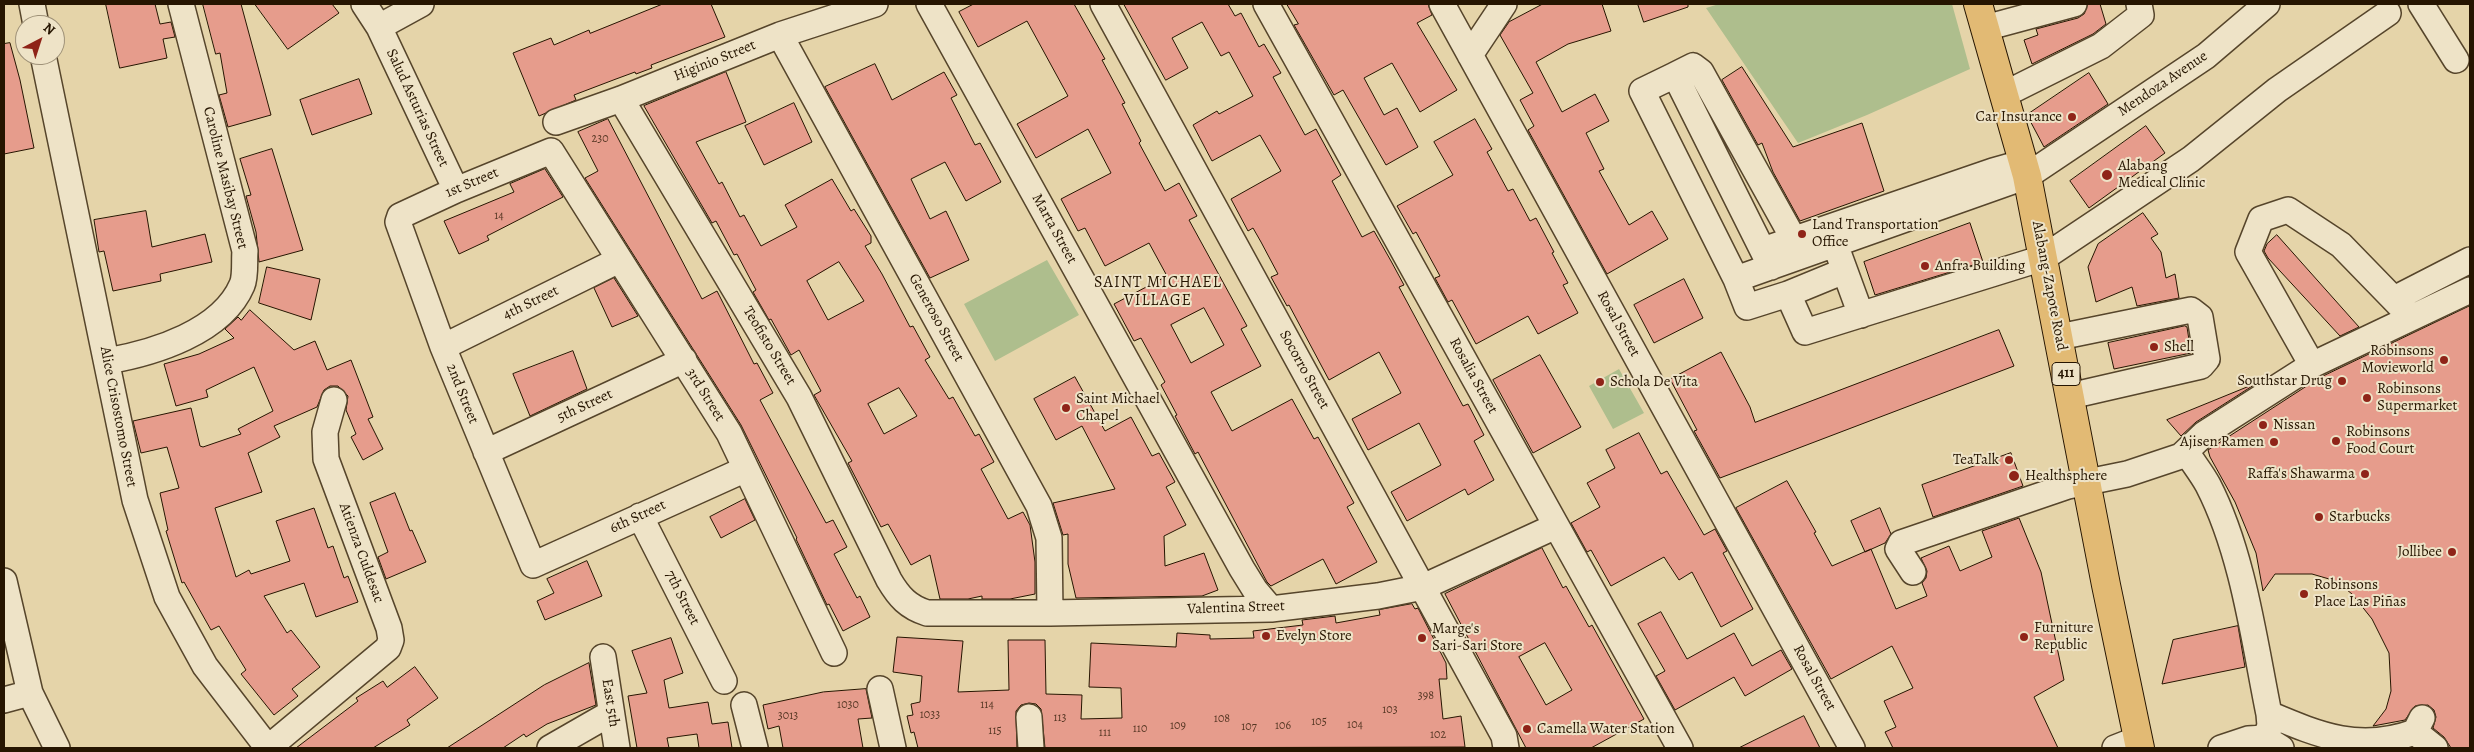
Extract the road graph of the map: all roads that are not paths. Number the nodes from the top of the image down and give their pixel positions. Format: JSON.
{"nodes":[{"id":1,"x":181,"y":4,"type":"edge"},
{"id":2,"x":364,"y":4,"type":"edge"},
{"id":3,"x":421,"y":4,"type":"edge"},
{"id":4,"x":875,"y":4,"type":"edge"},
{"id":5,"x":929,"y":4,"type":"edge"},
{"id":6,"x":1103,"y":4,"type":"edge"},
{"id":7,"x":1266,"y":4,"type":"edge"},
{"id":8,"x":1442,"y":4,"type":"edge"},
{"id":9,"x":1504,"y":4,"type":"edge"},
{"id":10,"x":2074,"y":4,"type":"edge"},
{"id":11,"x":2139,"y":4,"type":"edge"},
{"id":12,"x":2266,"y":4,"type":"edge"},
{"id":13,"x":2422,"y":4,"type":"edge"},
{"id":14,"x":2388,"y":13,"type":"dead end"},
{"id":15,"x":1982,"y":16,"type":"edge"},
{"id":16,"x":379,"y":27,"type":"junction"},
{"id":17,"x":780,"y":35,"type":"junction"},
{"id":18,"x":1470,"y":55,"type":"junction"},
{"id":19,"x":2456,"y":60,"type":"dead end"},
{"id":20,"x":45,"y":65,"type":"edge"},
{"id":21,"x":1675,"y":75,"type":"junction"},
{"id":22,"x":2005,"y":94,"type":"junction"},
{"id":23,"x":621,"y":99,"type":"junction"},
{"id":24,"x":556,"y":122,"type":"dead end"},
{"id":25,"x":551,"y":151,"type":"joint"},
{"id":26,"x":2025,"y":169,"type":"junction"},
{"id":27,"x":456,"y":190,"type":"junction"},
{"id":28,"x":398,"y":222,"type":"joint"},
{"id":29,"x":1835,"y":244,"type":"junction"},
{"id":30,"x":1798,"y":247,"type":"junction"},
{"id":31,"x":1767,"y":258,"type":"junction"},
{"id":32,"x":2043,"y":258,"type":"junction"},
{"id":33,"x":619,"y":260,"type":"junction"},
{"id":34,"x":2470,"y":260,"type":"edge"},
{"id":35,"x":1844,"y":270,"type":"junction"},
{"id":36,"x":1736,"y":279,"type":"junction"},
{"id":37,"x":2470,"y":290,"type":"edge"},
{"id":38,"x":1788,"y":294,"type":"junction"},
{"id":39,"x":2394,"y":299,"type":"junction"},
{"id":40,"x":1861,"y":315,"type":"junction"},
{"id":41,"x":2412,"y":317,"type":"junction"},
{"id":42,"x":2059,"y":337,"type":"junction"},
{"id":43,"x":443,"y":347,"type":"junction"},
{"id":44,"x":684,"y":360,"type":"junction"},
{"id":45,"x":107,"y":361,"type":"junction"},
{"id":46,"x":2312,"y":365,"type":"junction"},
{"id":47,"x":2070,"y":396,"type":"junction"},
{"id":48,"x":334,"y":400,"type":"dead end"},
{"id":49,"x":486,"y":452,"type":"junction"},
{"id":50,"x":2187,"y":453,"type":"junction"},
{"id":51,"x":746,"y":469,"type":"junction"},
{"id":52,"x":2086,"y":482,"type":"junction"},
{"id":53,"x":640,"y":516,"type":"junction"},
{"id":54,"x":1556,"y":526,"type":"junction"},
{"id":55,"x":531,"y":563,"type":"joint"},
{"id":56,"x":1913,"y":572,"type":"dead end"},
{"id":57,"x":4,"y":581,"type":"edge"},
{"id":58,"x":1423,"y":587,"type":"junction"},
{"id":59,"x":903,"y":602,"type":"joint"},
{"id":60,"x":1271,"y":609,"type":"junction"},
{"id":61,"x":1050,"y":613,"type":"junction"},
{"id":62,"x":834,"y":653,"type":"dead end"},
{"id":63,"x":602,"y":657,"type":"dead end"},
{"id":64,"x":724,"y":681,"type":"dead end"},
{"id":65,"x":880,"y":689,"type":"dead end"},
{"id":66,"x":30,"y":693,"type":"junction"},
{"id":67,"x":4,"y":700,"type":"edge"},
{"id":68,"x":744,"y":705,"type":"dead end"},
{"id":69,"x":611,"y":713,"type":"junction"},
{"id":70,"x":2269,"y":714,"type":"junction"},
{"id":71,"x":1029,"y":717,"type":"dead end"},
{"id":72,"x":1505,"y":742,"type":"edge"},
{"id":73,"x":2273,"y":743,"type":"edge"},
{"id":74,"x":2131,"y":745,"type":"edge"},
{"id":75,"x":56,"y":748,"type":"edge"},
{"id":76,"x":268,"y":748,"type":"edge"},
{"id":77,"x":550,"y":748,"type":"edge"},
{"id":78,"x":617,"y":748,"type":"edge"},
{"id":79,"x":755,"y":748,"type":"edge"},
{"id":80,"x":893,"y":748,"type":"edge"},
{"id":81,"x":1031,"y":748,"type":"edge"},
{"id":82,"x":1680,"y":748,"type":"edge"},
{"id":83,"x":1852,"y":748,"type":"edge"},
{"id":84,"x":2221,"y":748,"type":"edge"},
{"id":85,"x":2435,"y":748,"type":"edge"}],
"edges":[{"from":1,"to":45,"type":"street","name":"Caroline Masibay Street"},
{"from":2,"to":16,"type":"street","name":"Salud Asturias Street"},
{"from":3,"to":16,"type":"street"},
{"from":4,"to":17,"type":"street","name":"Higinio Street"},
{"from":5,"to":60,"type":"street","name":"Marta Street"},
{"from":6,"to":58,"type":"street","name":"Socorro Street"},
{"from":7,"to":54,"type":"street","name":"Rosalia Street"},
{"from":8,"to":18,"type":"street","name":"Rosal Street"},
{"from":9,"to":18,"type":"street"},
{"from":10,"to":15,"type":"street"},
{"from":11,"to":22,"type":"street"},
{"from":12,"to":26,"type":"street","name":"Mendoza Avenue"},
{"from":13,"to":19,"type":"street"},
{"from":14,"to":32,"type":"street"},
{"from":15,"to":22,"type":"highway","name":"Alabang-Zapote Road","number":"411"},
{"from":16,"to":27,"type":"street","name":"Salud Asturias Street"},
{"from":17,"to":23,"type":"street","name":"Higinio Street"},
{"from":17,"to":61,"type":"street","name":"Generoso Street"},
{"from":18,"to":83,"type":"street","name":"Rosal Street"},
{"from":20,"to":45,"type":"street","name":"Alice Crisostomo Street"},
{"from":21,"to":30,"type":"street"},
{"from":21,"to":31,"type":"street"},
{"from":21,"to":36,"type":"street"},
{"from":22,"to":26,"type":"highway","name":"Alabang-Zapote Road","number":"411"},
{"from":23,"to":24,"type":"street","name":"Higinio Street"},
{"from":23,"to":59,"type":"street","name":"Teofisto Street"},
{"from":25,"to":27,"type":"street","name":"1st Street"},
{"from":25,"to":33,"type":"street","name":"3rd Street"},
{"from":26,"to":29,"type":"street"},
{"from":26,"to":30,"type":"street"},
{"from":26,"to":32,"type":"highway","name":"Alabang-Zapote Road","number":"411"},
{"from":27,"to":28,"type":"street","name":"1st Street"},
{"from":28,"to":43,"type":"street","name":"2nd Street"},
{"from":29,"to":30,"type":"street"},
{"from":29,"to":35,"type":"street"},
{"from":30,"to":31,"type":"street"},
{"from":31,"to":36,"type":"street"},
{"from":32,"to":40,"type":"street"},
{"from":32,"to":42,"type":"highway","name":"Alabang-Zapote Road","number":"411"},
{"from":33,"to":43,"type":"street","name":"4th Street"},
{"from":33,"to":44,"type":"street","name":"3rd Street"},
{"from":34,"to":39,"type":"street"},
{"from":35,"to":38,"type":"street"},
{"from":35,"to":40,"type":"street"},
{"from":36,"to":38,"type":"street"},
{"from":37,"to":41,"type":"street"},
{"from":38,"to":40,"type":"street"},
{"from":39,"to":41,"type":"street"},
{"from":39,"to":46,"type":"street"},
{"from":41,"to":46,"type":"street"},
{"from":42,"to":47,"type":"highway","name":"Alabang-Zapote Road","number":"411"},
{"from":42,"to":47,"type":"street"},
{"from":43,"to":49,"type":"street","name":"2nd Street"},
{"from":44,"to":49,"type":"street","name":"5th Street"},
{"from":44,"to":51,"type":"street","name":"3rd Street"},
{"from":45,"to":76,"type":"street","name":"Alice Crisostomo Street"},
{"from":46,"to":50,"type":"street"},
{"from":47,"to":52,"type":"highway","name":"Alabang-Zapote Road","number":"411"},
{"from":48,"to":76,"type":"street","name":"Atienza Culdesac"},
{"from":49,"to":55,"type":"street","name":"2nd Street"},
{"from":50,"to":52,"type":"street"},
{"from":50,"to":70,"type":"street"},
{"from":51,"to":53,"type":"street","name":"6th Street"},
{"from":51,"to":62,"type":"street","name":"3rd Street"},
{"from":52,"to":56,"type":"street"},
{"from":52,"to":74,"type":"highway","name":"Alabang-Zapote Road","number":"411"},
{"from":53,"to":55,"type":"street","name":"6th Street"},
{"from":53,"to":64,"type":"street","name":"7th Street"},
{"from":54,"to":58,"type":"street","name":"Valentina Street"},
{"from":54,"to":82,"type":"street","name":"Rosalia Street"},
{"from":57,"to":66,"type":"street"},
{"from":58,"to":60,"type":"street","name":"Valentina Street"},
{"from":58,"to":72,"type":"street","name":"Socorro Street"},
{"from":59,"to":61,"type":"street","name":"Valentina Street"},
{"from":60,"to":61,"type":"street","name":"Valentina Street"},
{"from":63,"to":69,"type":"street","name":"East 5th"},
{"from":65,"to":80,"type":"street"},
{"from":66,"to":67,"type":"street"},
{"from":66,"to":75,"type":"street"},
{"from":68,"to":79,"type":"street"},
{"from":69,"to":77,"type":"street"},
{"from":69,"to":78,"type":"street","name":"East 5th"},
{"from":70,"to":73,"type":"street"},
{"from":70,"to":85,"type":"street"},
{"from":71,"to":81,"type":"street"},
{"from":73,"to":84,"type":"street"}]}
